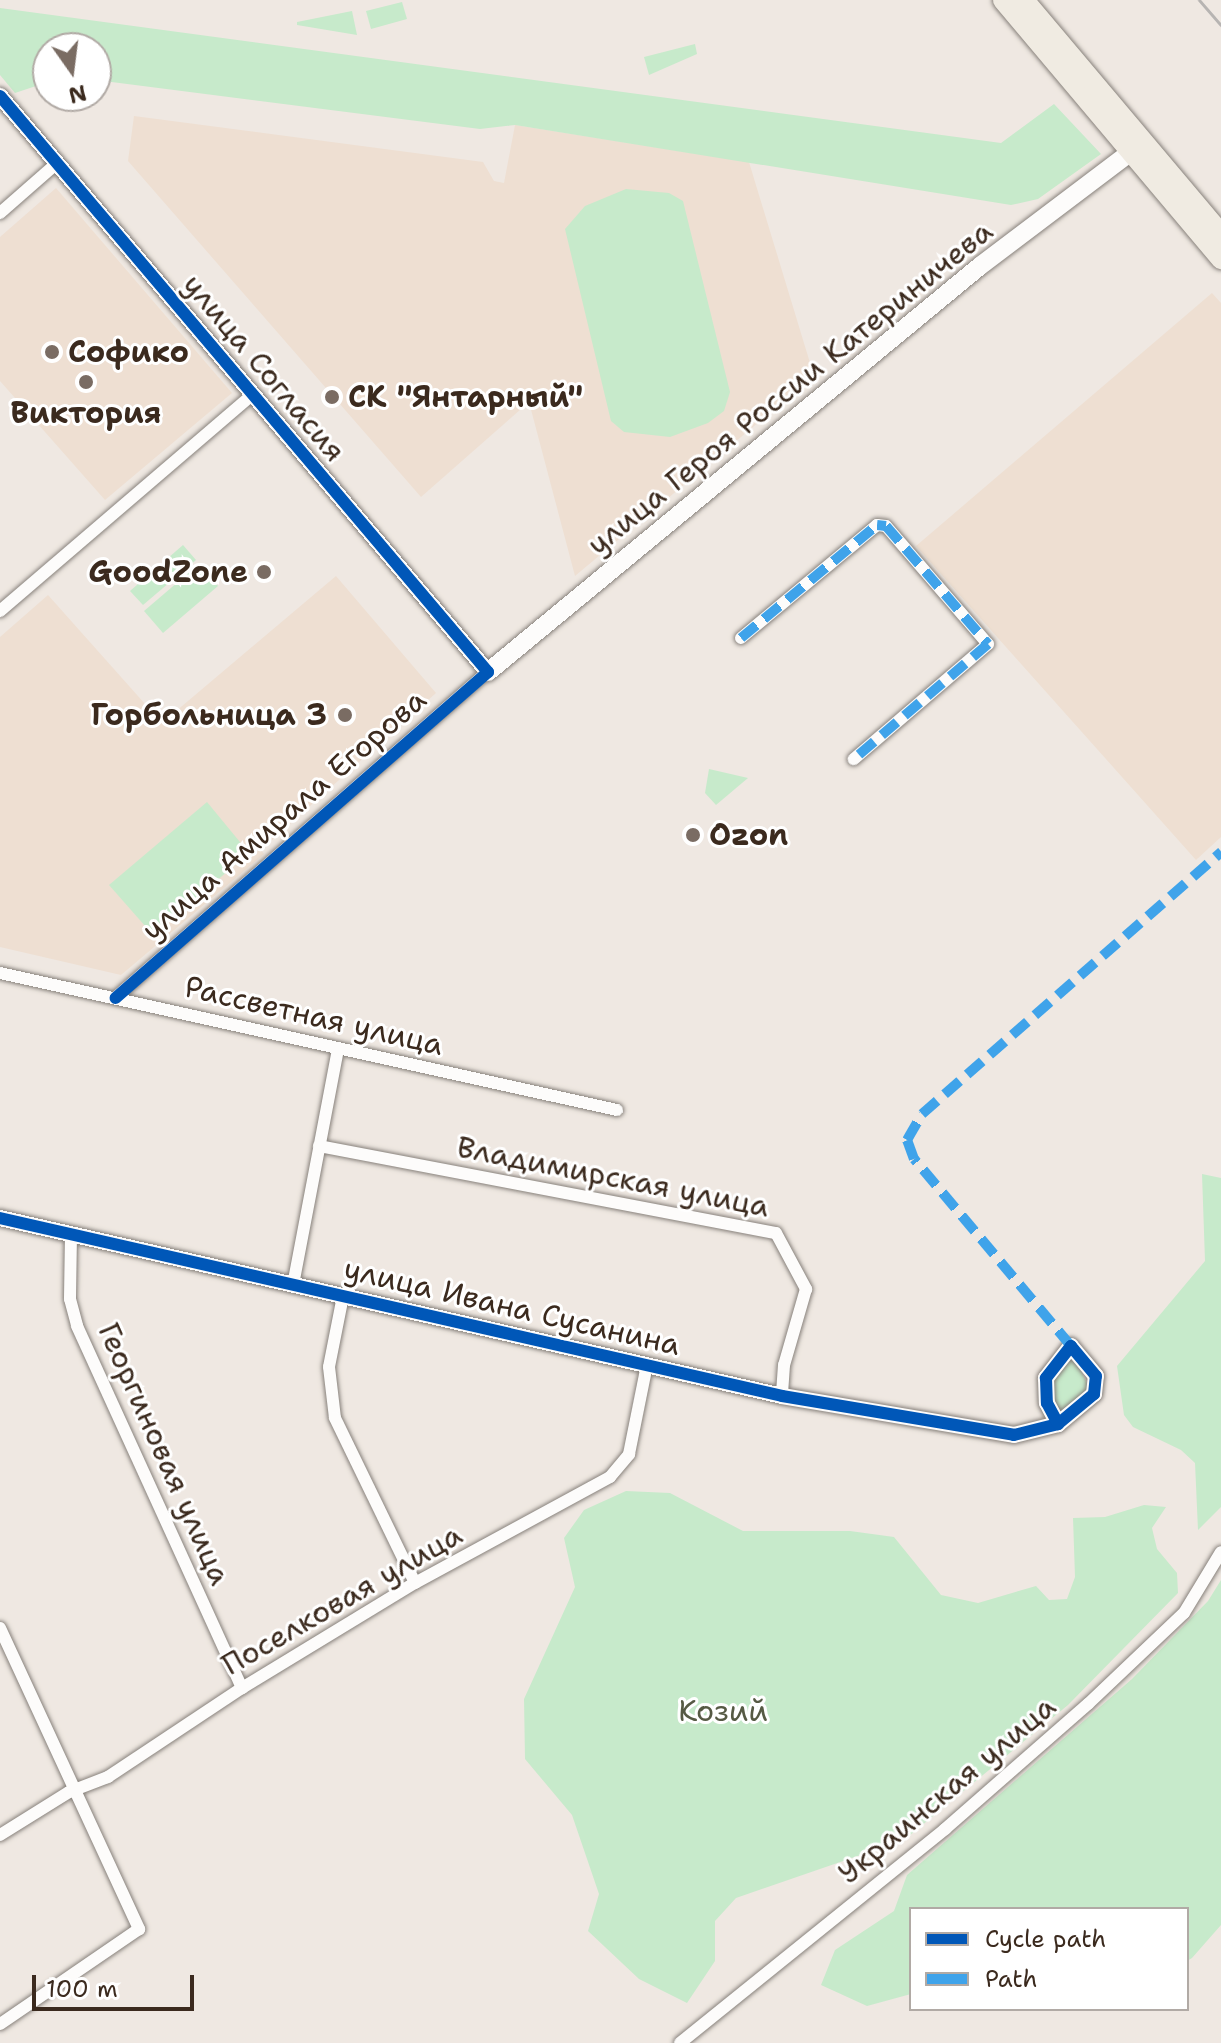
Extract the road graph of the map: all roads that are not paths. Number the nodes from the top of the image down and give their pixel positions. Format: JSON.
{"nodes":[{"id":1,"x":1003,"y":0,"type":"edge"},
{"id":2,"x":1024,"y":0,"type":"edge"},
{"id":3,"x":0,"y":96,"type":"edge"},
{"id":4,"x":1131,"y":152,"type":"junction"},
{"id":5,"x":56,"y":164,"type":"junction"},
{"id":6,"x":0,"y":213,"type":"edge"},
{"id":7,"x":1221,"y":234,"type":"edge"},
{"id":8,"x":1221,"y":259,"type":"edge"},
{"id":9,"x":252,"y":395,"type":"junction"},
{"id":10,"x":0,"y":611,"type":"edge"},
{"id":11,"x":741,"y":638,"type":"dead end"},
{"id":12,"x":488,"y":672,"type":"junction"},
{"id":13,"x":854,"y":759,"type":"dead end"},
{"id":14,"x":0,"y":973,"type":"edge"},
{"id":15,"x":115,"y":998,"type":"junction"},
{"id":16,"x":338,"y":1048,"type":"junction"},
{"id":17,"x":617,"y":1110,"type":"dead end"},
{"id":18,"x":319,"y":1146,"type":"junction"},
{"id":19,"x":0,"y":1218,"type":"edge"},
{"id":20,"x":71,"y":1234,"type":"junction"},
{"id":21,"x":293,"y":1285,"type":"junction"},
{"id":22,"x":343,"y":1296,"type":"junction"},
{"id":23,"x":647,"y":1365,"type":"junction"},
{"id":24,"x":782,"y":1396,"type":"junction"},
{"id":25,"x":1058,"y":1424,"type":"junction"},
{"id":26,"x":1221,"y":1552,"type":"edge"},
{"id":27,"x":415,"y":1583,"type":"junction"},
{"id":28,"x":0,"y":1628,"type":"edge"},
{"id":29,"x":242,"y":1688,"type":"junction"},
{"id":30,"x":77,"y":1789,"type":"junction"},
{"id":31,"x":0,"y":1835,"type":"edge"},
{"id":32,"x":0,"y":2024,"type":"edge"},
{"id":33,"x":680,"y":2043,"type":"edge"}],
"edges":[{"from":1,"to":4,"type":"main road"},
{"from":2,"to":7,"type":"main road"},
{"from":3,"to":5,"type":"street","name":"улица Согласия"},
{"from":4,"to":8,"type":"main road"},
{"from":4,"to":12,"type":"main road","name":"улица Героя России Катериничева"},
{"from":5,"to":6,"type":"street"},
{"from":5,"to":9,"type":"street","name":"улица Согласия"},
{"from":9,"to":10,"type":"street"},
{"from":9,"to":12,"type":"street","name":"улица Согласия"},
{"from":11,"to":13,"type":"street"},
{"from":12,"to":15,"type":"street","name":"улица Амирала Егорова"},
{"from":14,"to":15,"type":"street","name":"Рассветная улица"},
{"from":15,"to":16,"type":"street","name":"Рассветная улица"},
{"from":16,"to":17,"type":"street","name":"Рассветная улица"},
{"from":16,"to":18,"type":"street"},
{"from":18,"to":21,"type":"street"},
{"from":18,"to":24,"type":"street","name":"Владимирская улица"},
{"from":19,"to":20,"type":"street","name":"улица Ивана Сусанина"},
{"from":20,"to":21,"type":"street","name":"улица Ивана Сусанина"},
{"from":20,"to":29,"type":"street","name":"Георгиновая улица"},
{"from":21,"to":22,"type":"street","name":"улица Ивана Сусанина"},
{"from":22,"to":23,"type":"street","name":"улица Ивана Сусанина"},
{"from":22,"to":27,"type":"street"},
{"from":23,"to":24,"type":"street","name":"улица Ивана Сусанина"},
{"from":23,"to":27,"type":"street","name":"Поселковая улица"},
{"from":24,"to":25,"type":"street","name":"улица Ивана Сусанина"},
{"from":25,"to":25,"type":"street"},
{"from":26,"to":33,"type":"street","name":"Украинская улица"},
{"from":27,"to":29,"type":"street","name":"Поселковая улица"},
{"from":28,"to":30,"type":"street"},
{"from":29,"to":30,"type":"street","name":"Поселковая улица"},
{"from":30,"to":31,"type":"street","name":"Поселковая улица"},
{"from":30,"to":32,"type":"street"}]}
